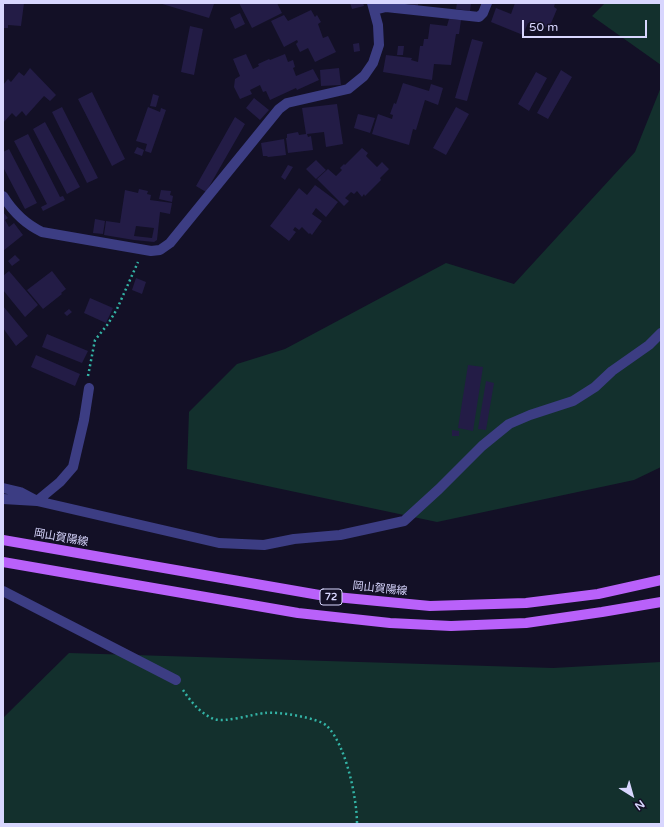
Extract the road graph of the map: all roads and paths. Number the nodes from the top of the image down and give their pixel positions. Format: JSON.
{"nodes":[{"id":1,"x":487,"y":3,"type":"edge"},
{"id":2,"x":373,"y":7,"type":"edge"},
{"id":3,"x":3,"y":196,"type":"edge"},
{"id":4,"x":142,"y":250,"type":"junction"},
{"id":5,"x":661,"y":333,"type":"edge"},
{"id":6,"x":89,"y":388,"type":"joint"},
{"id":7,"x":3,"y":488,"type":"edge"},
{"id":8,"x":3,"y":498,"type":"edge"},
{"id":9,"x":38,"y":501,"type":"junction"},
{"id":10,"x":3,"y":540,"type":"edge"},
{"id":11,"x":3,"y":562,"type":"edge"},
{"id":12,"x":661,"y":580,"type":"edge"},
{"id":13,"x":3,"y":591,"type":"edge"},
{"id":14,"x":661,"y":602,"type":"edge"},
{"id":15,"x":176,"y":680,"type":"joint"},
{"id":16,"x":357,"y":824,"type":"edge"}],
"edges":[{"from":1,"to":2,"type":"street"},
{"from":2,"to":4,"type":"street"},
{"from":3,"to":4,"type":"street"},
{"from":4,"to":6,"type":"path"},
{"from":5,"to":9,"type":"street"},
{"from":6,"to":9,"type":"street"},
{"from":7,"to":9,"type":"street"},
{"from":8,"to":9,"type":"street"},
{"from":10,"to":12,"type":"main road","name":"岡山賀陽線","number":"72"},
{"from":11,"to":14,"type":"main road","number":"72"},
{"from":13,"to":15,"type":"street"},
{"from":15,"to":16,"type":"path"}]}
